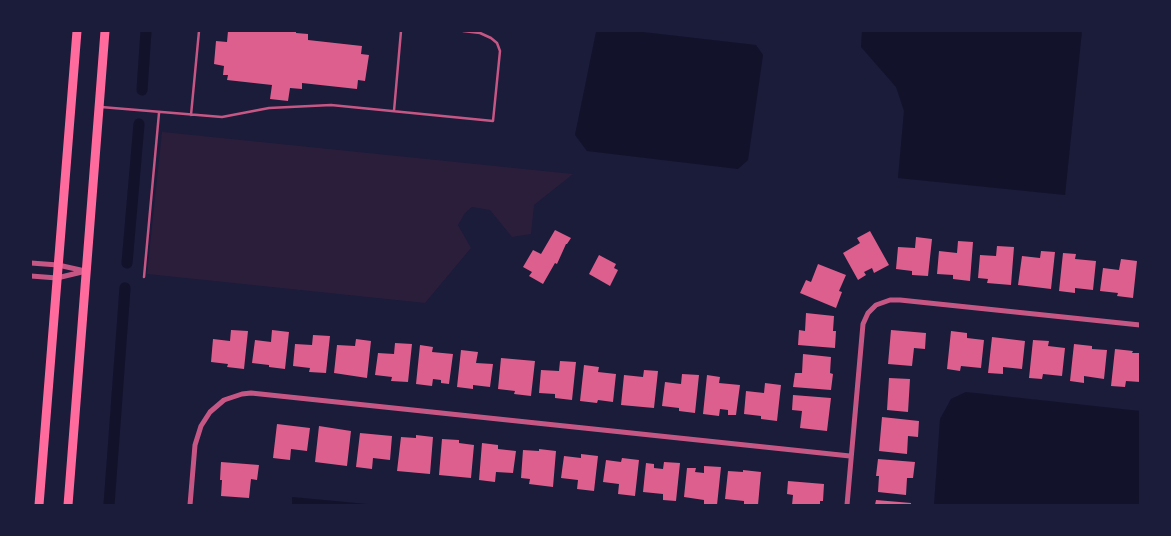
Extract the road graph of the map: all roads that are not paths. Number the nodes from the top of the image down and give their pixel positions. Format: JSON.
{"nodes":[{"id":1,"x":77,"y":31,"type":"edge"},
{"id":2,"x":105,"y":31,"type":"edge"},
{"id":3,"x":199,"y":31,"type":"edge"},
{"id":4,"x":401,"y":31,"type":"edge"},
{"id":5,"x":463,"y":31,"type":"edge"},
{"id":6,"x":99,"y":107,"type":"junction"},
{"id":7,"x":394,"y":111,"type":"junction"},
{"id":8,"x":159,"y":113,"type":"junction"},
{"id":9,"x":191,"y":115,"type":"junction"},
{"id":10,"x":31,"y":263,"type":"edge"},
{"id":11,"x":58,"y":265,"type":"junction"},
{"id":12,"x":86,"y":271,"type":"junction"},
{"id":13,"x":31,"y":276,"type":"edge"},
{"id":14,"x":144,"y":277,"type":"dead end"},
{"id":15,"x":57,"y":278,"type":"junction"},
{"id":16,"x":1140,"y":325,"type":"edge"},
{"id":17,"x":850,"y":456,"type":"junction"},
{"id":18,"x":39,"y":505,"type":"edge"},
{"id":19,"x":68,"y":505,"type":"edge"},
{"id":20,"x":190,"y":505,"type":"edge"},
{"id":21,"x":847,"y":505,"type":"edge"}],
"edges":[{"from":1,"to":11,"type":"highway"},
{"from":2,"to":6,"type":"highway"},
{"from":3,"to":9,"type":"lane"},
{"from":4,"to":7,"type":"lane"},
{"from":5,"to":7,"type":"lane"},
{"from":6,"to":8,"type":"lane"},
{"from":6,"to":12,"type":"highway"},
{"from":7,"to":9,"type":"lane"},
{"from":8,"to":9,"type":"lane"},
{"from":8,"to":14,"type":"lane"},
{"from":10,"to":11,"type":"street"},
{"from":11,"to":12,"type":"street"},
{"from":11,"to":15,"type":"highway"},
{"from":12,"to":15,"type":"street"},
{"from":12,"to":19,"type":"highway"},
{"from":13,"to":15,"type":"street"},
{"from":15,"to":18,"type":"highway"},
{"from":16,"to":17,"type":"street"},
{"from":17,"to":20,"type":"street"},
{"from":17,"to":21,"type":"street"}]}
